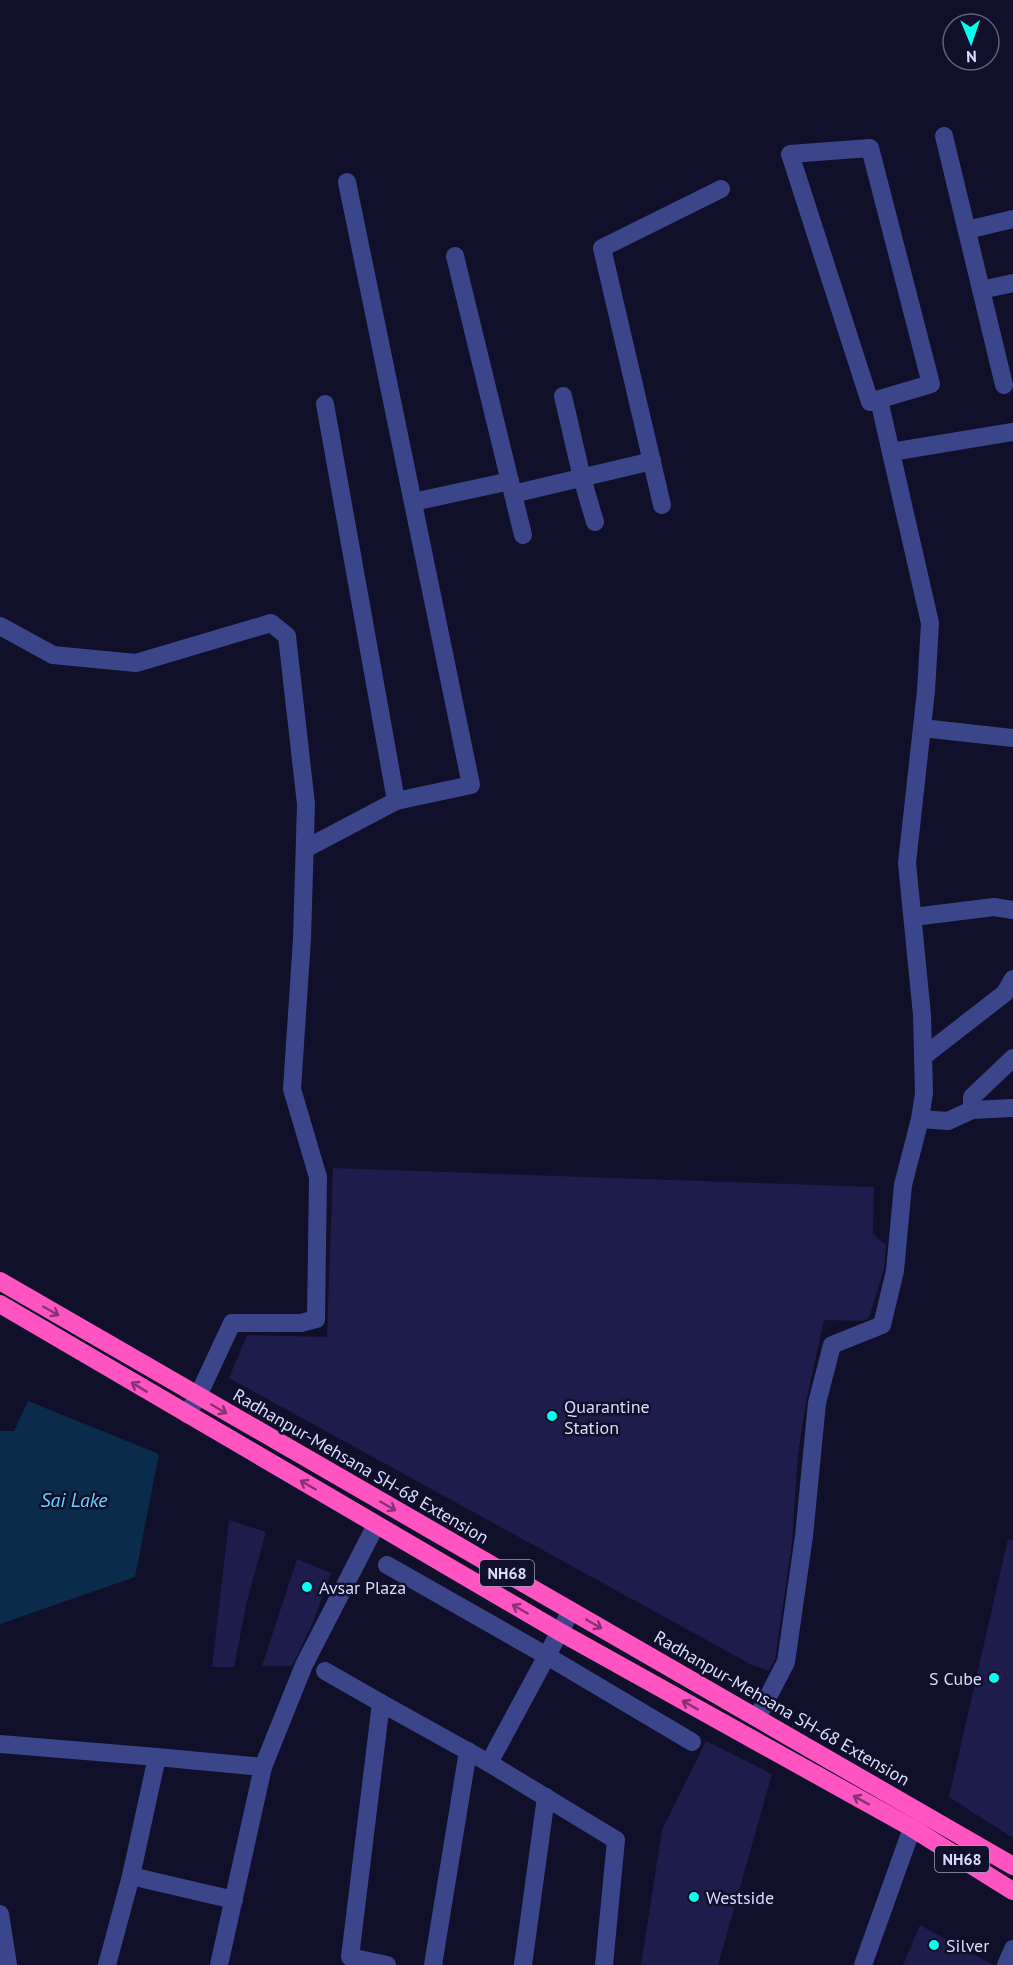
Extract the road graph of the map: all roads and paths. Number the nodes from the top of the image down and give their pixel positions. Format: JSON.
{"nodes":[{"id":1,"x":944,"y":136,"type":"dead end"},
{"id":2,"x":347,"y":182,"type":"dead end"},
{"id":3,"x":721,"y":189,"type":"dead end"},
{"id":4,"x":1013,"y":219,"type":"edge"},
{"id":5,"x":967,"y":230,"type":"junction"},
{"id":6,"x":455,"y":256,"type":"dead end"},
{"id":7,"x":1013,"y":283,"type":"edge"},
{"id":8,"x":981,"y":290,"type":"junction"},
{"id":9,"x":1004,"y":385,"type":"dead end"},
{"id":10,"x":563,"y":396,"type":"dead end"},
{"id":11,"x":879,"y":400,"type":"junction"},
{"id":12,"x":326,"y":404,"type":"dead end"},
{"id":13,"x":1013,"y":432,"type":"edge"},
{"id":14,"x":891,"y":452,"type":"junction"},
{"id":15,"x":652,"y":461,"type":"junction"},
{"id":16,"x":582,"y":478,"type":"junction"},
{"id":17,"x":511,"y":488,"type":"junction"},
{"id":18,"x":413,"y":502,"type":"junction"},
{"id":19,"x":662,"y":505,"type":"dead end"},
{"id":20,"x":595,"y":522,"type":"dead end"},
{"id":21,"x":523,"y":535,"type":"dead end"},
{"id":22,"x":0,"y":626,"type":"edge"},
{"id":23,"x":922,"y":728,"type":"junction"},
{"id":24,"x":1013,"y":738,"type":"edge"},
{"id":25,"x":396,"y":801,"type":"junction"},
{"id":26,"x":304,"y":849,"type":"junction"},
{"id":27,"x":1013,"y":910,"type":"edge"},
{"id":28,"x":913,"y":917,"type":"junction"},
{"id":29,"x":1013,"y":979,"type":"edge"},
{"id":30,"x":924,"y":1056,"type":"junction"},
{"id":31,"x":1013,"y":1058,"type":"edge"},
{"id":32,"x":1013,"y":1108,"type":"edge"},
{"id":33,"x":972,"y":1110,"type":"junction"},
{"id":34,"x":920,"y":1119,"type":"junction"},
{"id":35,"x":0,"y":1281,"type":"edge"},
{"id":36,"x":0,"y":1304,"type":"edge"},
{"id":37,"x":198,"y":1396,"type":"junction"},
{"id":38,"x":187,"y":1414,"type":"junction"},
{"id":39,"x":376,"y":1525,"type":"junction"},
{"id":40,"x":387,"y":1564,"type":"dead end"},
{"id":41,"x":572,"y":1611,"type":"junction"},
{"id":42,"x":560,"y":1632,"type":"junction"},
{"id":43,"x":547,"y":1656,"type":"junction"},
{"id":44,"x":325,"y":1671,"type":"dead end"},
{"id":45,"x":381,"y":1703,"type":"junction"},
{"id":46,"x":758,"y":1718,"type":"junction"},
{"id":47,"x":692,"y":1742,"type":"dead end"},
{"id":48,"x":0,"y":1744,"type":"edge"},
{"id":49,"x":468,"y":1751,"type":"junction"},
{"id":50,"x":156,"y":1757,"type":"junction"},
{"id":51,"x":489,"y":1762,"type":"junction"},
{"id":52,"x":263,"y":1767,"type":"junction"},
{"id":53,"x":546,"y":1797,"type":"junction"},
{"id":54,"x":912,"y":1828,"type":"junction"},
{"id":55,"x":1013,"y":1866,"type":"edge"},
{"id":56,"x":131,"y":1876,"type":"junction"},
{"id":57,"x":1013,"y":1891,"type":"edge"},
{"id":58,"x":234,"y":1900,"type":"junction"},
{"id":59,"x":0,"y":1914,"type":"edge"},
{"id":60,"x":1013,"y":1949,"type":"edge"},
{"id":61,"x":8,"y":1965,"type":"edge"},
{"id":62,"x":107,"y":1965,"type":"edge"},
{"id":63,"x":219,"y":1965,"type":"edge"},
{"id":64,"x":387,"y":1965,"type":"edge"},
{"id":65,"x":433,"y":1965,"type":"edge"},
{"id":66,"x":523,"y":1965,"type":"edge"},
{"id":67,"x":604,"y":1965,"type":"edge"},
{"id":68,"x":863,"y":1965,"type":"edge"},
{"id":69,"x":1006,"y":1965,"type":"edge"}],
"edges":[{"from":1,"to":5,"type":"street"},
{"from":2,"to":18,"type":"street"},
{"from":3,"to":15,"type":"street"},
{"from":4,"to":5,"type":"street"},
{"from":5,"to":8,"type":"street"},
{"from":6,"to":17,"type":"street"},
{"from":7,"to":8,"type":"street"},
{"from":8,"to":9,"type":"street"},
{"from":10,"to":16,"type":"street"},
{"from":11,"to":11,"type":"street"},
{"from":11,"to":14,"type":"street"},
{"from":12,"to":25,"type":"street"},
{"from":13,"to":14,"type":"street"},
{"from":14,"to":23,"type":"street"},
{"from":15,"to":16,"type":"street"},
{"from":15,"to":19,"type":"street"},
{"from":16,"to":17,"type":"street"},
{"from":16,"to":20,"type":"street"},
{"from":17,"to":18,"type":"street"},
{"from":17,"to":21,"type":"street"},
{"from":18,"to":25,"type":"street"},
{"from":22,"to":26,"type":"street"},
{"from":23,"to":24,"type":"street"},
{"from":23,"to":28,"type":"street"},
{"from":25,"to":26,"type":"street"},
{"from":26,"to":37,"type":"street"},
{"from":27,"to":28,"type":"street"},
{"from":28,"to":30,"type":"street"},
{"from":29,"to":30,"type":"street"},
{"from":30,"to":34,"type":"street"},
{"from":31,"to":33,"type":"street"},
{"from":32,"to":33,"type":"street"},
{"from":33,"to":34,"type":"street"},
{"from":34,"to":46,"type":"street"},
{"from":35,"to":37,"type":"highway","name":"Radhanpur-Mehsana SH-68 Extension","number":"NH68","one_way":true},
{"from":38,"to":36,"type":"highway","number":"NH68","one_way":true},
{"from":37,"to":38,"type":"street"},
{"from":37,"to":41,"type":"highway","name":"Radhanpur-Mehsana SH-68 Extension","number":"NH68","one_way":true},
{"from":39,"to":38,"type":"highway","number":"NH68","one_way":true},
{"from":42,"to":39,"type":"highway","number":"NH68","one_way":true},
{"from":39,"to":52,"type":"street"},
{"from":40,"to":43,"type":"street"},
{"from":41,"to":42,"type":"street"},
{"from":41,"to":46,"type":"highway","name":"Radhanpur-Mehsana SH-68 Extension","number":"NH68","one_way":true},
{"from":42,"to":43,"type":"street"},
{"from":54,"to":42,"type":"highway","number":"NH68","one_way":true},
{"from":43,"to":47,"type":"street"},
{"from":43,"to":51,"type":"street"},
{"from":44,"to":45,"type":"street"},
{"from":45,"to":49,"type":"street"},
{"from":45,"to":64,"type":"street"},
{"from":46,"to":55,"type":"highway","name":"Radhanpur-Mehsana SH-68 Extension","number":"NH68"},
{"from":48,"to":50,"type":"street"},
{"from":49,"to":51,"type":"street"},
{"from":49,"to":65,"type":"street"},
{"from":50,"to":52,"type":"street"},
{"from":50,"to":56,"type":"street"},
{"from":51,"to":53,"type":"street"},
{"from":52,"to":58,"type":"street"},
{"from":53,"to":66,"type":"street"},
{"from":53,"to":67,"type":"street"},
{"from":54,"to":57,"type":"highway","number":"NH68"},
{"from":54,"to":68,"type":"street"},
{"from":56,"to":58,"type":"street"},
{"from":56,"to":62,"type":"street"},
{"from":58,"to":63,"type":"street"},
{"from":59,"to":61,"type":"street"},
{"from":60,"to":69,"type":"street"}]}
